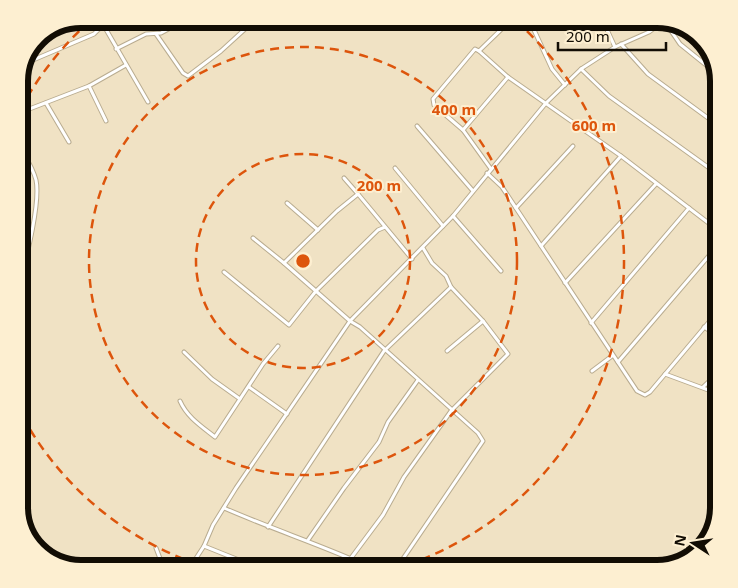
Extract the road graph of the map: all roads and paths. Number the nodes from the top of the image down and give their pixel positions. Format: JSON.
{"nodes":[{"id":1,"x":100,"y":28,"type":"edge"},
{"id":2,"x":106,"y":28,"type":"edge"},
{"id":3,"x":168,"y":28,"type":"edge"},
{"id":4,"x":246,"y":28,"type":"edge"},
{"id":5,"x":501,"y":28,"type":"edge"},
{"id":6,"x":533,"y":28,"type":"edge"},
{"id":7,"x":606,"y":28,"type":"edge"},
{"id":8,"x":654,"y":28,"type":"edge"},
{"id":9,"x":670,"y":30,"type":"edge"},
{"id":10,"x":156,"y":34,"type":"junction"},
{"id":11,"x":621,"y":44,"type":"junction"},
{"id":12,"x":615,"y":47,"type":"junction"},
{"id":13,"x":116,"y":49,"type":"junction"},
{"id":14,"x":479,"y":51,"type":"junction"},
{"id":15,"x":32,"y":59,"type":"edge"},
{"id":16,"x":126,"y":66,"type":"junction"},
{"id":17,"x":708,"y":68,"type":"edge"},
{"id":18,"x":582,"y":69,"type":"junction"},
{"id":19,"x":508,"y":77,"type":"junction"},
{"id":20,"x":565,"y":84,"type":"junction"},
{"id":21,"x":88,"y":86,"type":"junction"},
{"id":22,"x":148,"y":102,"type":"dead end"},
{"id":23,"x":46,"y":103,"type":"junction"},
{"id":24,"x":546,"y":103,"type":"junction"},
{"id":25,"x":28,"y":110,"type":"edge"},
{"id":26,"x":710,"y":119,"type":"edge"},
{"id":27,"x":106,"y":121,"type":"dead end"},
{"id":28,"x":417,"y":126,"type":"dead end"},
{"id":29,"x":463,"y":130,"type":"junction"},
{"id":30,"x":69,"y":142,"type":"dead end"},
{"id":31,"x":573,"y":146,"type":"dead end"},
{"id":32,"x":621,"y":156,"type":"junction"},
{"id":33,"x":28,"y":164,"type":"edge"},
{"id":34,"x":395,"y":168,"type":"dead end"},
{"id":35,"x":491,"y":169,"type":"junction"},
{"id":36,"x":710,"y":169,"type":"edge"},
{"id":37,"x":487,"y":174,"type":"junction"},
{"id":38,"x":344,"y":178,"type":"dead end"},
{"id":39,"x":656,"y":184,"type":"junction"},
{"id":40,"x":473,"y":191,"type":"junction"},
{"id":41,"x":358,"y":194,"type":"junction"},
{"id":42,"x":287,"y":202,"type":"dead end"},
{"id":43,"x":516,"y":208,"type":"junction"},
{"id":44,"x":689,"y":208,"type":"junction"},
{"id":45,"x":453,"y":216,"type":"junction"},
{"id":46,"x":710,"y":224,"type":"edge"},
{"id":47,"x":385,"y":226,"type":"junction"},
{"id":48,"x":443,"y":226,"type":"junction"},
{"id":49,"x":318,"y":230,"type":"junction"},
{"id":50,"x":253,"y":238,"type":"dead end"},
{"id":51,"x":541,"y":246,"type":"junction"},
{"id":52,"x":28,"y":248,"type":"edge"},
{"id":53,"x":423,"y":248,"type":"junction"},
{"id":54,"x":710,"y":255,"type":"edge"},
{"id":55,"x":412,"y":259,"type":"junction"},
{"id":56,"x":284,"y":263,"type":"junction"},
{"id":57,"x":501,"y":271,"type":"dead end"},
{"id":58,"x":224,"y":272,"type":"dead end"},
{"id":59,"x":565,"y":283,"type":"junction"},
{"id":60,"x":451,"y":287,"type":"junction"},
{"id":61,"x":316,"y":291,"type":"junction"},
{"id":62,"x":710,"y":320,"type":"edge"},
{"id":63,"x":350,"y":321,"type":"junction"},
{"id":64,"x":483,"y":322,"type":"junction"},
{"id":65,"x":591,"y":323,"type":"junction"},
{"id":66,"x":704,"y":327,"type":"junction"},
{"id":67,"x":710,"y":331,"type":"edge"},
{"id":68,"x":278,"y":346,"type":"dead end"},
{"id":69,"x":384,"y":351,"type":"junction"},
{"id":70,"x":447,"y":351,"type":"dead end"},
{"id":71,"x":184,"y":352,"type":"dead end"},
{"id":72,"x":612,"y":356,"type":"junction"},
{"id":73,"x":618,"y":362,"type":"junction"},
{"id":74,"x":592,"y":371,"type":"dead end"},
{"id":75,"x":665,"y":374,"type":"junction"},
{"id":76,"x":418,"y":380,"type":"junction"},
{"id":77,"x":710,"y":380,"type":"edge"},
{"id":78,"x":249,"y":387,"type":"junction"},
{"id":79,"x":702,"y":387,"type":"junction"},
{"id":80,"x":710,"y":390,"type":"edge"},
{"id":81,"x":240,"y":399,"type":"junction"},
{"id":82,"x":180,"y":400,"type":"dead end"},
{"id":83,"x":451,"y":411,"type":"junction"},
{"id":84,"x":287,"y":414,"type":"junction"},
{"id":85,"x":224,"y":508,"type":"junction"},
{"id":86,"x":268,"y":527,"type":"junction"},
{"id":87,"x":308,"y":540,"type":"junction"},
{"id":88,"x":204,"y":546,"type":"junction"},
{"id":89,"x":156,"y":548,"type":"dead end"},
{"id":90,"x":351,"y":558,"type":"junction"},
{"id":91,"x":161,"y":560,"type":"edge"},
{"id":92,"x":195,"y":560,"type":"edge"},
{"id":93,"x":239,"y":560,"type":"edge"},
{"id":94,"x":355,"y":560,"type":"edge"},
{"id":95,"x":402,"y":560,"type":"edge"}],
"edges":[{"from":1,"to":15,"type":"street"},
{"from":2,"to":13,"type":"street"},
{"from":3,"to":10,"type":"street"},
{"from":4,"to":10,"type":"street"},
{"from":5,"to":14,"type":"street"},
{"from":6,"to":20,"type":"street"},
{"from":7,"to":12,"type":"street"},
{"from":8,"to":11,"type":"street"},
{"from":9,"to":17,"type":"street"},
{"from":10,"to":13,"type":"street"},
{"from":11,"to":12,"type":"street"},
{"from":11,"to":26,"type":"street"},
{"from":12,"to":18,"type":"street"},
{"from":13,"to":16,"type":"street"},
{"from":14,"to":19,"type":"street"},
{"from":14,"to":29,"type":"street"},
{"from":16,"to":21,"type":"street"},
{"from":16,"to":22,"type":"street"},
{"from":18,"to":20,"type":"street"},
{"from":18,"to":36,"type":"street"},
{"from":19,"to":24,"type":"street"},
{"from":19,"to":29,"type":"street"},
{"from":20,"to":24,"type":"street"},
{"from":21,"to":23,"type":"street"},
{"from":21,"to":27,"type":"street"},
{"from":23,"to":25,"type":"street"},
{"from":23,"to":30,"type":"street"},
{"from":24,"to":32,"type":"street"},
{"from":24,"to":35,"type":"street"},
{"from":28,"to":40,"type":"street"},
{"from":29,"to":35,"type":"street"},
{"from":31,"to":43,"type":"street"},
{"from":32,"to":39,"type":"street"},
{"from":32,"to":51,"type":"street"},
{"from":33,"to":52,"type":"street"},
{"from":34,"to":48,"type":"street"},
{"from":35,"to":37,"type":"street"},
{"from":37,"to":40,"type":"street"},
{"from":37,"to":43,"type":"street"},
{"from":38,"to":41,"type":"street"},
{"from":39,"to":44,"type":"street"},
{"from":39,"to":59,"type":"street"},
{"from":40,"to":45,"type":"street"},
{"from":41,"to":47,"type":"street"},
{"from":41,"to":49,"type":"street"},
{"from":42,"to":49,"type":"street"},
{"from":43,"to":51,"type":"street"},
{"from":44,"to":46,"type":"street"},
{"from":44,"to":65,"type":"street"},
{"from":45,"to":48,"type":"street"},
{"from":45,"to":57,"type":"street"},
{"from":47,"to":55,"type":"street"},
{"from":47,"to":61,"type":"street"},
{"from":48,"to":53,"type":"street"},
{"from":49,"to":56,"type":"street"},
{"from":50,"to":56,"type":"street"},
{"from":51,"to":59,"type":"street"},
{"from":53,"to":55,"type":"street"},
{"from":53,"to":60,"type":"street"},
{"from":54,"to":73,"type":"street"},
{"from":55,"to":63,"type":"street"},
{"from":56,"to":61,"type":"street"},
{"from":58,"to":61,"type":"street"},
{"from":59,"to":65,"type":"street"},
{"from":60,"to":64,"type":"street"},
{"from":60,"to":69,"type":"street"},
{"from":61,"to":63,"type":"street"},
{"from":62,"to":66,"type":"street"},
{"from":63,"to":69,"type":"street"},
{"from":63,"to":84,"type":"street"},
{"from":64,"to":70,"type":"street"},
{"from":64,"to":83,"type":"street"},
{"from":65,"to":72,"type":"street"},
{"from":66,"to":67,"type":"street"},
{"from":66,"to":75,"type":"street"},
{"from":68,"to":78,"type":"street"},
{"from":69,"to":76,"type":"street"},
{"from":69,"to":86,"type":"street"},
{"from":71,"to":81,"type":"street"},
{"from":72,"to":73,"type":"street"},
{"from":72,"to":74,"type":"street"},
{"from":73,"to":75,"type":"street"},
{"from":75,"to":79,"type":"street"},
{"from":76,"to":83,"type":"street"},
{"from":76,"to":87,"type":"street"},
{"from":77,"to":79,"type":"street"},
{"from":78,"to":81,"type":"street"},
{"from":78,"to":84,"type":"street"},
{"from":79,"to":80,"type":"street"},
{"from":81,"to":82,"type":"street"},
{"from":83,"to":90,"type":"street"},
{"from":83,"to":95,"type":"street"},
{"from":84,"to":85,"type":"street"},
{"from":85,"to":86,"type":"street"},
{"from":85,"to":88,"type":"street"},
{"from":86,"to":87,"type":"street"},
{"from":87,"to":90,"type":"street"},
{"from":88,"to":92,"type":"street"},
{"from":88,"to":93,"type":"street"},
{"from":89,"to":91,"type":"street"},
{"from":90,"to":94,"type":"street"}]}
